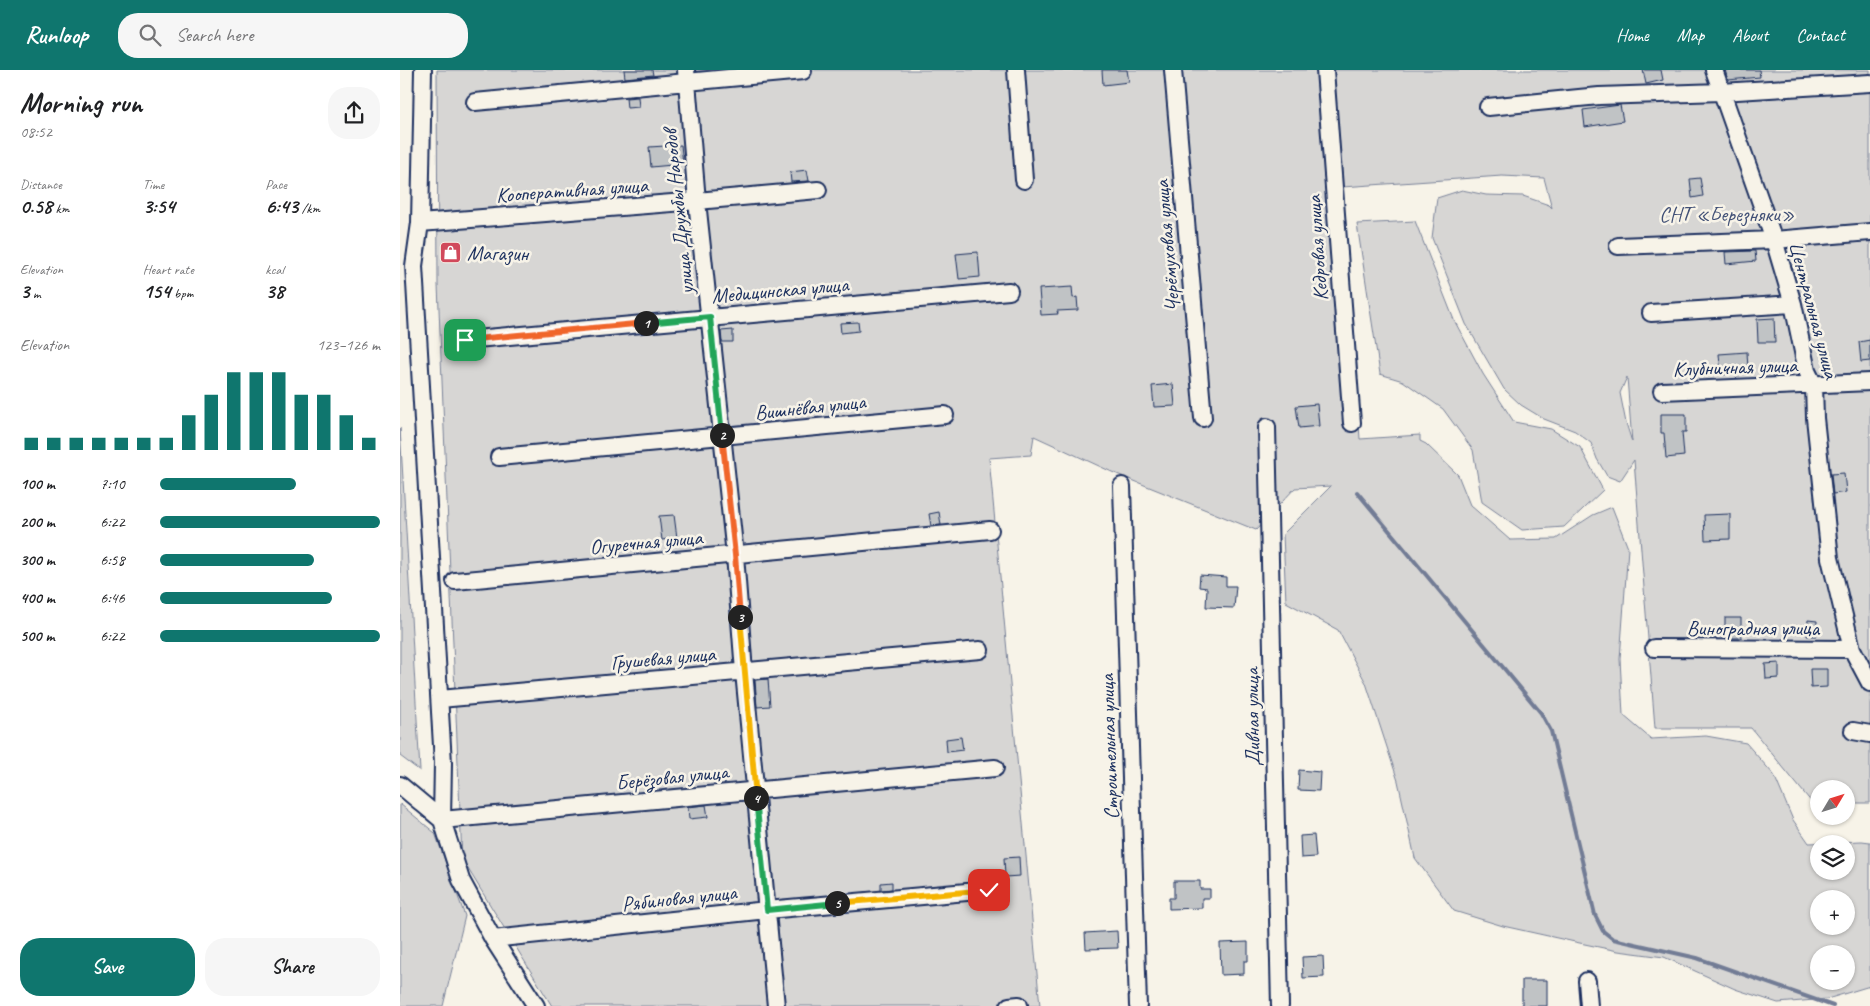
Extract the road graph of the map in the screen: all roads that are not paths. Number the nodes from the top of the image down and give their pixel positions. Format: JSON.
{"nodes":[{"id":1,"x":423,"y":70,"type":"edge"},
{"id":2,"x":1016,"y":70,"type":"edge"},
{"id":3,"x":1173,"y":70,"type":"edge"},
{"id":4,"x":1325,"y":70,"type":"edge"},
{"id":5,"x":1714,"y":70,"type":"edge"},
{"id":6,"x":803,"y":71,"type":"dead end"},
{"id":7,"x":686,"y":77,"type":"edge"},
{"id":8,"x":1870,"y":83,"type":"edge"},
{"id":9,"x":1721,"y":92,"type":"junction"},
{"id":10,"x":475,"y":102,"type":"dead end"},
{"id":11,"x":1488,"y":107,"type":"dead end"},
{"id":12,"x":1024,"y":180,"type":"dead end"},
{"id":13,"x":818,"y":190,"type":"dead end"},
{"id":14,"x":697,"y":201,"type":"junction"},
{"id":15,"x":420,"y":222,"type":"junction"},
{"id":16,"x":1870,"y":232,"type":"edge"},
{"id":17,"x":1774,"y":240,"type":"junction"},
{"id":18,"x":1618,"y":246,"type":"dead end"},
{"id":19,"x":1010,"y":291,"type":"dead end"},
{"id":20,"x":1793,"y":304,"type":"junction"},
{"id":21,"x":1651,"y":313,"type":"dead end"},
{"id":22,"x":710,"y":317,"type":"junction"},
{"id":23,"x":465,"y":340,"type":"dead end"},
{"id":24,"x":1870,"y":382,"type":"edge"},
{"id":25,"x":1814,"y":385,"type":"junction"},
{"id":26,"x":1662,"y":391,"type":"dead end"},
{"id":27,"x":946,"y":415,"type":"dead end"},
{"id":28,"x":1203,"y":418,"type":"dead end"},
{"id":29,"x":1352,"y":424,"type":"dead end"},
{"id":30,"x":1267,"y":427,"type":"dead end"},
{"id":31,"x":722,"y":436,"type":"junction"},
{"id":32,"x":499,"y":457,"type":"dead end"},
{"id":33,"x":1122,"y":486,"type":"dead end"},
{"id":34,"x":990,"y":530,"type":"dead end"},
{"id":35,"x":735,"y":555,"type":"junction"},
{"id":36,"x":455,"y":581,"type":"dead end"},
{"id":37,"x":1654,"y":648,"type":"dead end"},
{"id":38,"x":980,"y":650,"type":"dead end"},
{"id":39,"x":1852,"y":650,"type":"junction"},
{"id":40,"x":744,"y":672,"type":"junction"},
{"id":41,"x":1870,"y":683,"type":"edge"},
{"id":42,"x":440,"y":699,"type":"junction"},
{"id":43,"x":1853,"y":732,"type":"dead end"},
{"id":44,"x":1870,"y":734,"type":"edge"},
{"id":45,"x":995,"y":768,"type":"dead end"},
{"id":46,"x":400,"y":785,"type":"edge"},
{"id":47,"x":756,"y":790,"type":"junction"},
{"id":48,"x":442,"y":820,"type":"junction"},
{"id":49,"x":989,"y":890,"type":"dead end"},
{"id":50,"x":767,"y":910,"type":"junction"},
{"id":51,"x":493,"y":939,"type":"junction"},
{"id":52,"x":1587,"y":981,"type":"dead end"},
{"id":53,"x":536,"y":1006,"type":"edge"},
{"id":54,"x":776,"y":1006,"type":"edge"},
{"id":55,"x":1138,"y":1006,"type":"edge"},
{"id":56,"x":1280,"y":1006,"type":"edge"},
{"id":57,"x":1588,"y":1006,"type":"edge"}],
"edges":[{"from":1,"to":15,"type":"street"},
{"from":2,"to":12,"type":"street"},
{"from":3,"to":28,"type":"street","name":"Черёмуховая улица"},
{"from":4,"to":29,"type":"street","name":"Кедровая улица"},
{"from":5,"to":9,"type":"street","name":"Центральная улица"},
{"from":6,"to":7,"type":"street"},
{"from":7,"to":10,"type":"street"},
{"from":7,"to":14,"type":"street","name":"улица Дружбы Народов"},
{"from":8,"to":9,"type":"street"},
{"from":9,"to":11,"type":"street"},
{"from":9,"to":17,"type":"street","name":"Центральная улица"},
{"from":13,"to":14,"type":"street","name":"Кооперативная улица"},
{"from":14,"to":15,"type":"street","name":"Кооперативная улица"},
{"from":14,"to":22,"type":"street","name":"улица Дружбы Народов"},
{"from":15,"to":42,"type":"street"},
{"from":16,"to":17,"type":"street"},
{"from":17,"to":18,"type":"street"},
{"from":17,"to":20,"type":"street","name":"Центральная улица"},
{"from":19,"to":22,"type":"street","name":"Медицинская улица"},
{"from":20,"to":21,"type":"street"},
{"from":20,"to":25,"type":"street","name":"Центральная улица"},
{"from":22,"to":23,"type":"street","name":"Медицинская улица"},
{"from":22,"to":31,"type":"street","name":"улица Дружбы Народов"},
{"from":24,"to":25,"type":"street","name":"Клубничная улица"},
{"from":25,"to":26,"type":"street","name":"Клубничная улица"},
{"from":25,"to":39,"type":"street","name":"Центральная улица"},
{"from":27,"to":31,"type":"street","name":"Вишнёвая улица"},
{"from":30,"to":56,"type":"street","name":"Дивная улица"},
{"from":31,"to":32,"type":"street","name":"Вишнёвая улица"},
{"from":31,"to":35,"type":"street","name":"улица Дружбы Народов"},
{"from":33,"to":55,"type":"street","name":"Строительная улица"},
{"from":34,"to":35,"type":"street","name":"Огуречная улица"},
{"from":35,"to":36,"type":"street","name":"Огуречная улица"},
{"from":35,"to":40,"type":"street","name":"улица Дружбы Народов"},
{"from":37,"to":39,"type":"street","name":"Виноградная улица"},
{"from":38,"to":40,"type":"street","name":"Грушевая улица"},
{"from":39,"to":41,"type":"street","name":"Центральная улица"},
{"from":40,"to":42,"type":"street","name":"Грушевая улица"},
{"from":40,"to":47,"type":"street","name":"улица Дружбы Народов"},
{"from":42,"to":48,"type":"street"},
{"from":43,"to":44,"type":"street"},
{"from":45,"to":47,"type":"street","name":"Берёзовая улица"},
{"from":46,"to":48,"type":"street"},
{"from":47,"to":48,"type":"street","name":"Берёзовая улица"},
{"from":47,"to":50,"type":"street","name":"улица Дружбы Народов"},
{"from":48,"to":51,"type":"street"},
{"from":49,"to":50,"type":"street","name":"Рябиновая улица"},
{"from":50,"to":51,"type":"street","name":"Рябиновая улица"},
{"from":50,"to":54,"type":"street","name":"улица Дружбы Народов"},
{"from":51,"to":53,"type":"street"},
{"from":52,"to":57,"type":"street"}]}
